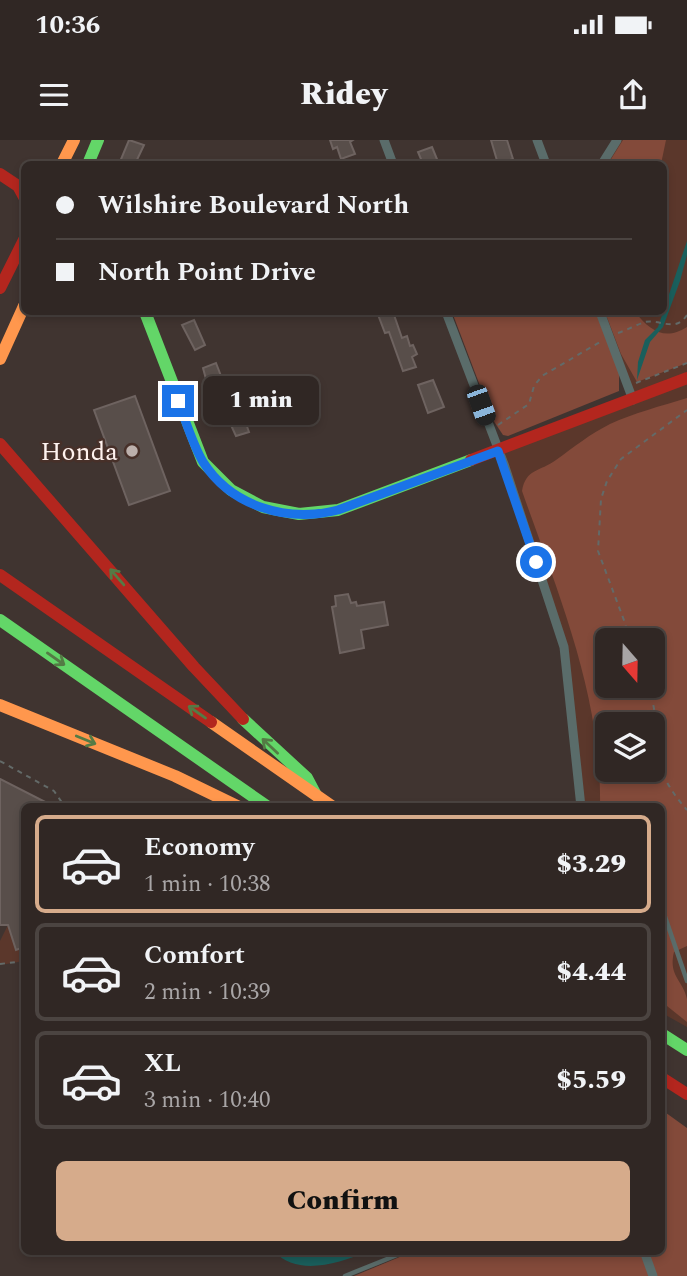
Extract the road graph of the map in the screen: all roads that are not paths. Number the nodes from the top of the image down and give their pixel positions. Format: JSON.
{"nodes":[{"id":1,"x":74,"y":140,"type":"edge"},
{"id":2,"x":98,"y":140,"type":"edge"},
{"id":3,"x":384,"y":140,"type":"edge"},
{"id":4,"x":537,"y":140,"type":"edge"},
{"id":5,"x":617,"y":140,"type":"edge"},
{"id":6,"x":64,"y":161,"type":"edge"},
{"id":7,"x":89,"y":161,"type":"edge"},
{"id":8,"x":392,"y":161,"type":"edge"},
{"id":9,"x":545,"y":161,"type":"edge"},
{"id":10,"x":604,"y":161,"type":"edge"},
{"id":11,"x":0,"y":173,"type":"edge"},
{"id":12,"x":21,"y":176,"type":"edge"},
{"id":13,"x":21,"y":192,"type":"edge"},
{"id":14,"x":21,"y":246,"type":"edge"},
{"id":15,"x":0,"y":288,"type":"edge"},
{"id":16,"x":21,"y":313,"type":"edge"},
{"id":17,"x":146,"y":315,"type":"edge"},
{"id":18,"x":447,"y":315,"type":"edge"},
{"id":19,"x":601,"y":315,"type":"edge"},
{"id":20,"x":0,"y":359,"type":"edge"},
{"id":21,"x":687,"y":378,"type":"edge"},
{"id":22,"x":633,"y":400,"type":"junction"},
{"id":23,"x":0,"y":434,"type":"edge"},
{"id":24,"x":0,"y":444,"type":"edge"},
{"id":25,"x":498,"y":451,"type":"junction"},
{"id":26,"x":11,"y":457,"type":"junction"},
{"id":27,"x":0,"y":575,"type":"edge"},
{"id":28,"x":0,"y":620,"type":"edge"},
{"id":29,"x":0,"y":705,"type":"edge"},
{"id":30,"x":316,"y":795,"type":"junction"},
{"id":31,"x":231,"y":803,"type":"edge"},
{"id":32,"x":262,"y":803,"type":"edge"},
{"id":33,"x":327,"y":803,"type":"edge"},
{"id":34,"x":581,"y":803,"type":"edge"},
{"id":35,"x":665,"y":917,"type":"edge"},
{"id":36,"x":687,"y":981,"type":"edge"},
{"id":37,"x":665,"y":1036,"type":"edge"},
{"id":38,"x":687,"y":1050,"type":"edge"},
{"id":39,"x":665,"y":1081,"type":"edge"},
{"id":40,"x":687,"y":1094,"type":"edge"},
{"id":41,"x":397,"y":1255,"type":"edge"},
{"id":42,"x":645,"y":1255,"type":"edge"},
{"id":43,"x":345,"y":1276,"type":"edge"},
{"id":44,"x":653,"y":1276,"type":"edge"}],
"edges":[{"from":1,"to":6,"type":"main road"},
{"from":2,"to":7,"type":"main road"},
{"from":3,"to":8,"type":"street"},
{"from":4,"to":9,"type":"street"},
{"from":5,"to":10,"type":"street"},
{"from":11,"to":12,"type":"main road"},
{"from":11,"to":13,"type":"main road"},
{"from":14,"to":15,"type":"main road"},
{"from":16,"to":20,"type":"main road"},
{"from":17,"to":25,"type":"main road"},
{"from":18,"to":25,"type":"street"},
{"from":19,"to":22,"type":"street"},
{"from":21,"to":22,"type":"main road"},
{"from":22,"to":25,"type":"main road"},
{"from":23,"to":26,"type":"main road"},
{"from":24,"to":26,"type":"main road"},
{"from":25,"to":34,"type":"street"},
{"from":30,"to":26,"type":"main road","one_way":true},
{"from":30,"to":27,"type":"main road","one_way":true},
{"from":28,"to":32,"type":"main road","one_way":true},
{"from":29,"to":31,"type":"main road","one_way":true},
{"from":30,"to":33,"type":"main road"},
{"from":35,"to":36,"type":"lane"},
{"from":37,"to":38,"type":"main road"},
{"from":39,"to":40,"type":"main road"},
{"from":41,"to":43,"type":"lane"},
{"from":42,"to":44,"type":"street"}]}
